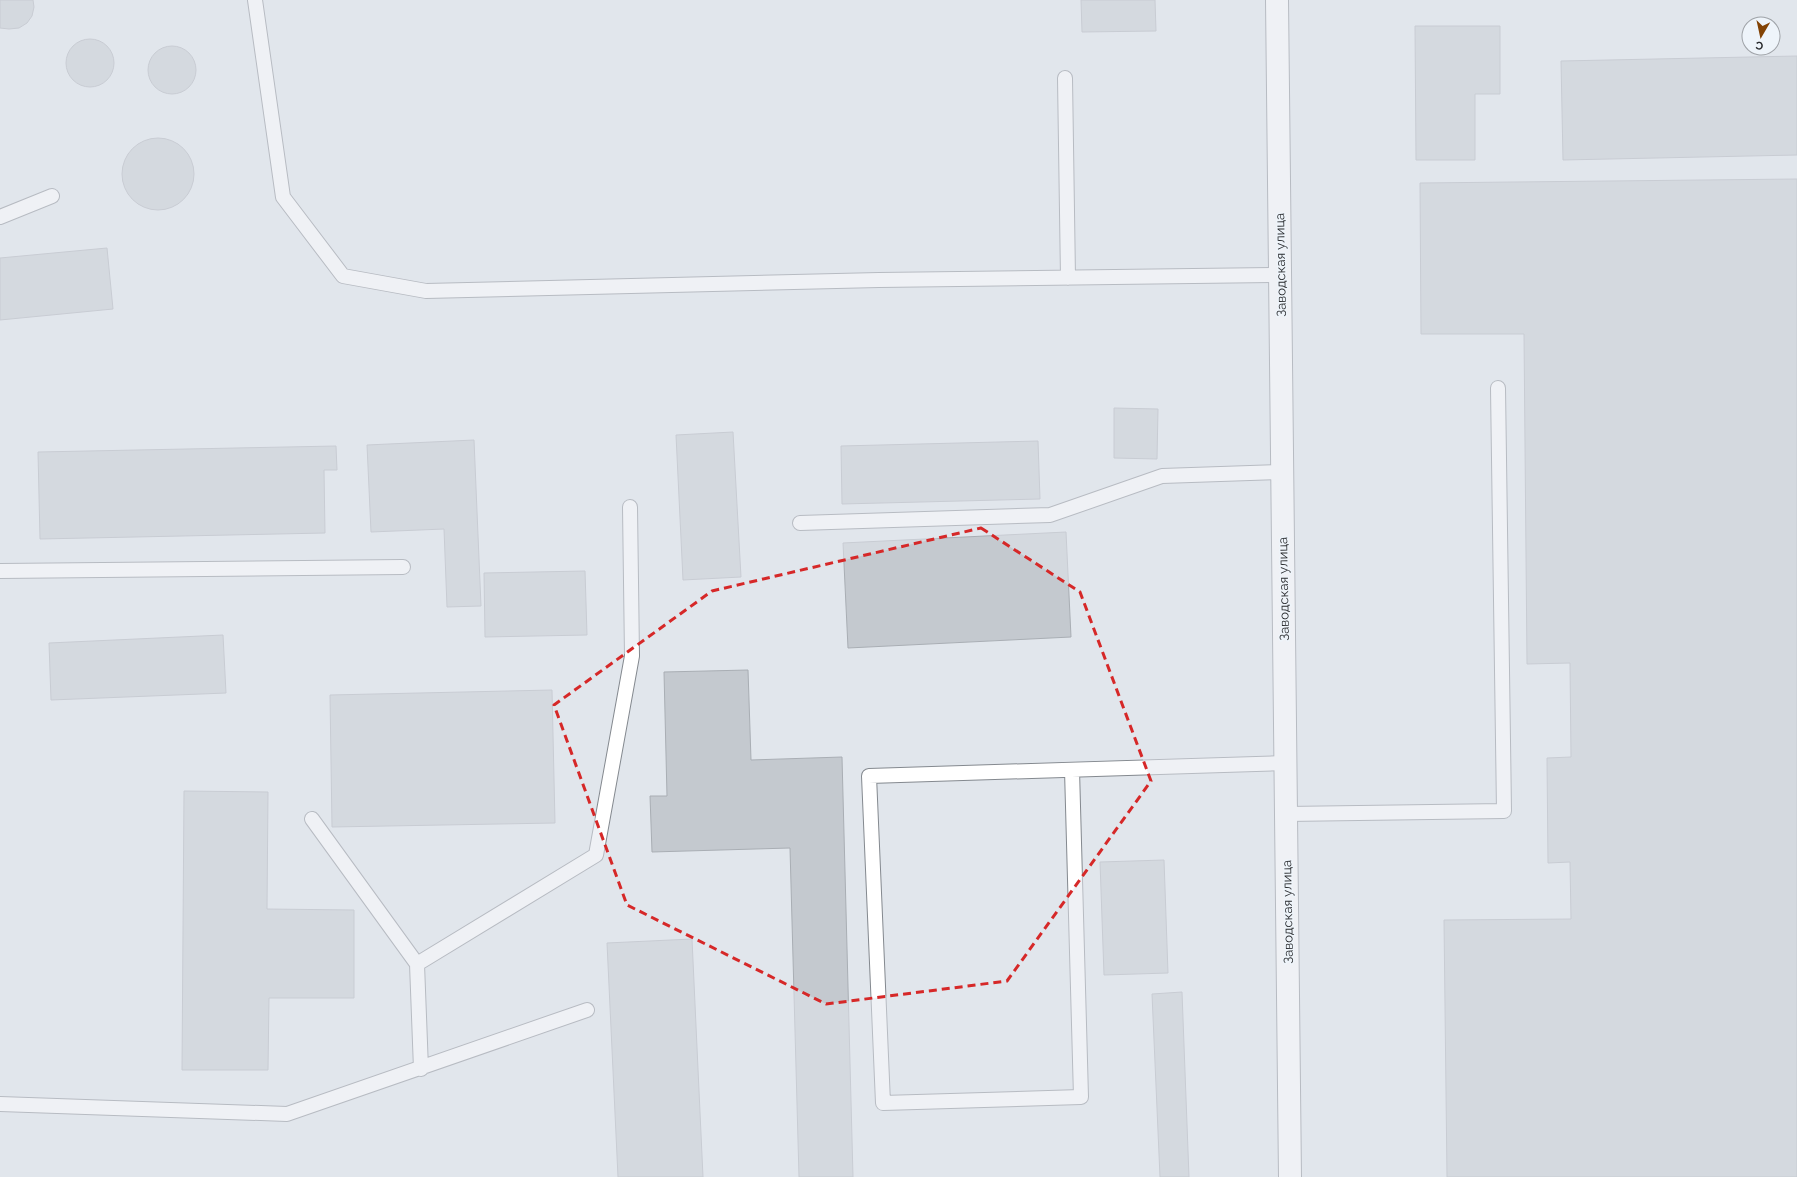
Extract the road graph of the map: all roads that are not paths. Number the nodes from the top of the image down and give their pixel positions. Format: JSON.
{"nodes":[{"id":1,"x":255,"y":0,"type":"edge"},
{"id":2,"x":1277,"y":0,"type":"edge"},
{"id":3,"x":1065,"y":78,"type":"dead end"},
{"id":4,"x":52,"y":196,"type":"dead end"},
{"id":5,"x":0,"y":217,"type":"edge"},
{"id":6,"x":1280,"y":275,"type":"junction"},
{"id":7,"x":1068,"y":278,"type":"junction"},
{"id":8,"x":1498,"y":388,"type":"dead end"},
{"id":9,"x":1282,"y":472,"type":"junction"},
{"id":10,"x":630,"y":507,"type":"dead end"},
{"id":11,"x":800,"y":523,"type":"dead end"},
{"id":12,"x":403,"y":567,"type":"dead end"},
{"id":13,"x":0,"y":571,"type":"edge"},
{"id":14,"x":1285,"y":763,"type":"junction"},
{"id":15,"x":1072,"y":770,"type":"junction"},
{"id":16,"x":1286,"y":814,"type":"junction"},
{"id":17,"x":312,"y":819,"type":"dead end"},
{"id":18,"x":417,"y":964,"type":"junction"},
{"id":19,"x":587,"y":1010,"type":"dead end"},
{"id":20,"x":421,"y":1069,"type":"junction"},
{"id":21,"x":0,"y":1104,"type":"edge"},
{"id":22,"x":1290,"y":1177,"type":"edge"}],
"edges":[{"from":1,"to":7,"type":"lane"},
{"from":2,"to":6,"type":"street","name":"Заводская улица"},
{"from":3,"to":7,"type":"lane"},
{"from":4,"to":5,"type":"lane"},
{"from":6,"to":7,"type":"lane"},
{"from":6,"to":9,"type":"street","name":"Заводская улица"},
{"from":8,"to":16,"type":"lane"},
{"from":9,"to":11,"type":"lane"},
{"from":9,"to":14,"type":"street","name":"Заводская улица"},
{"from":10,"to":18,"type":"lane"},
{"from":12,"to":13,"type":"lane"},
{"from":14,"to":15,"type":"lane"},
{"from":14,"to":16,"type":"street","name":"Заводская улица"},
{"from":15,"to":15,"type":"lane"},
{"from":16,"to":22,"type":"street","name":"Заводская улица"},
{"from":17,"to":18,"type":"lane"},
{"from":18,"to":20,"type":"lane"},
{"from":19,"to":20,"type":"lane"},
{"from":20,"to":21,"type":"lane"}]}
